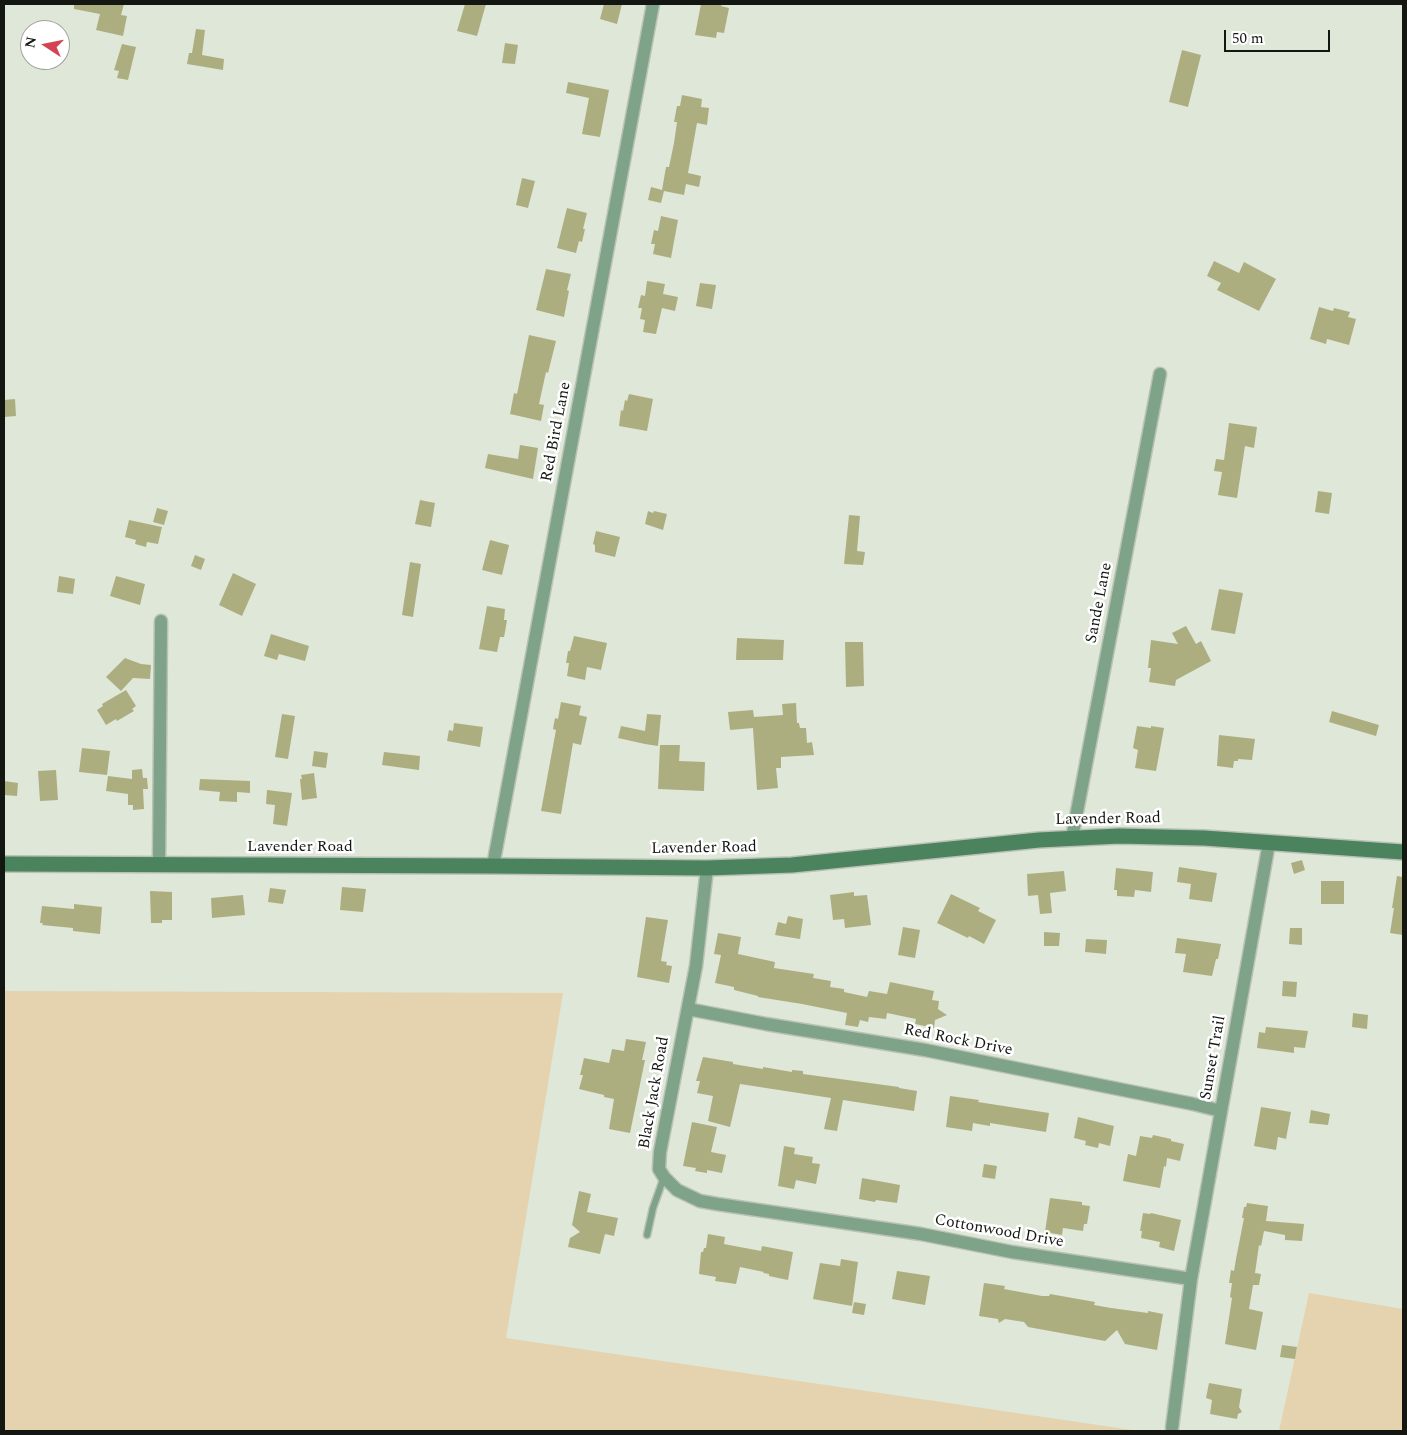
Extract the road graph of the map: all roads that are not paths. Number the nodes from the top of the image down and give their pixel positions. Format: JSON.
{"nodes":[{"id":1,"x":653,"y":4,"type":"edge"},
{"id":2,"x":1160,"y":374,"type":"dead end"},
{"id":3,"x":161,"y":621,"type":"dead end"},
{"id":4,"x":1072,"y":838,"type":"junction"},
{"id":5,"x":1269,"y":842,"type":"junction"},
{"id":6,"x":1403,"y":852,"type":"edge"},
{"id":7,"x":4,"y":864,"type":"edge"},
{"id":8,"x":159,"y":865,"type":"junction"},
{"id":9,"x":493,"y":866,"type":"junction"},
{"id":10,"x":707,"y":868,"type":"junction"},
{"id":11,"x":688,"y":1009,"type":"junction"},
{"id":12,"x":1221,"y":1111,"type":"junction"},
{"id":13,"x":664,"y":1177,"type":"junction"},
{"id":14,"x":647,"y":1235,"type":"dead end"},
{"id":15,"x":1191,"y":1279,"type":"junction"},
{"id":16,"x":1172,"y":1428,"type":"dead end"}],
"edges":[{"from":1,"to":9,"type":"street","name":"Red Bird Lane"},
{"from":2,"to":4,"type":"street","name":"Sande Lane"},
{"from":3,"to":8,"type":"street"},
{"from":4,"to":5,"type":"street","name":"Lavender Road"},
{"from":4,"to":10,"type":"street","name":"Lavender Road"},
{"from":5,"to":6,"type":"street","name":"Lavender Road"},
{"from":5,"to":12,"type":"street","name":"Sunset Trail"},
{"from":7,"to":8,"type":"street","name":"Lavender Road"},
{"from":8,"to":9,"type":"street","name":"Lavender Road"},
{"from":9,"to":10,"type":"street","name":"Lavender Road"},
{"from":10,"to":11,"type":"street","name":"Black Jack Road"},
{"from":11,"to":12,"type":"street","name":"Red Rock Drive"},
{"from":11,"to":13,"type":"street","name":"Black Jack Road"},
{"from":12,"to":15,"type":"street","name":"Sunset Trail"},
{"from":13,"to":14,"type":"lane"},
{"from":13,"to":15,"type":"street","name":"Cottonwood Drive"},
{"from":15,"to":16,"type":"street","name":"Sunset Trail"}]}
